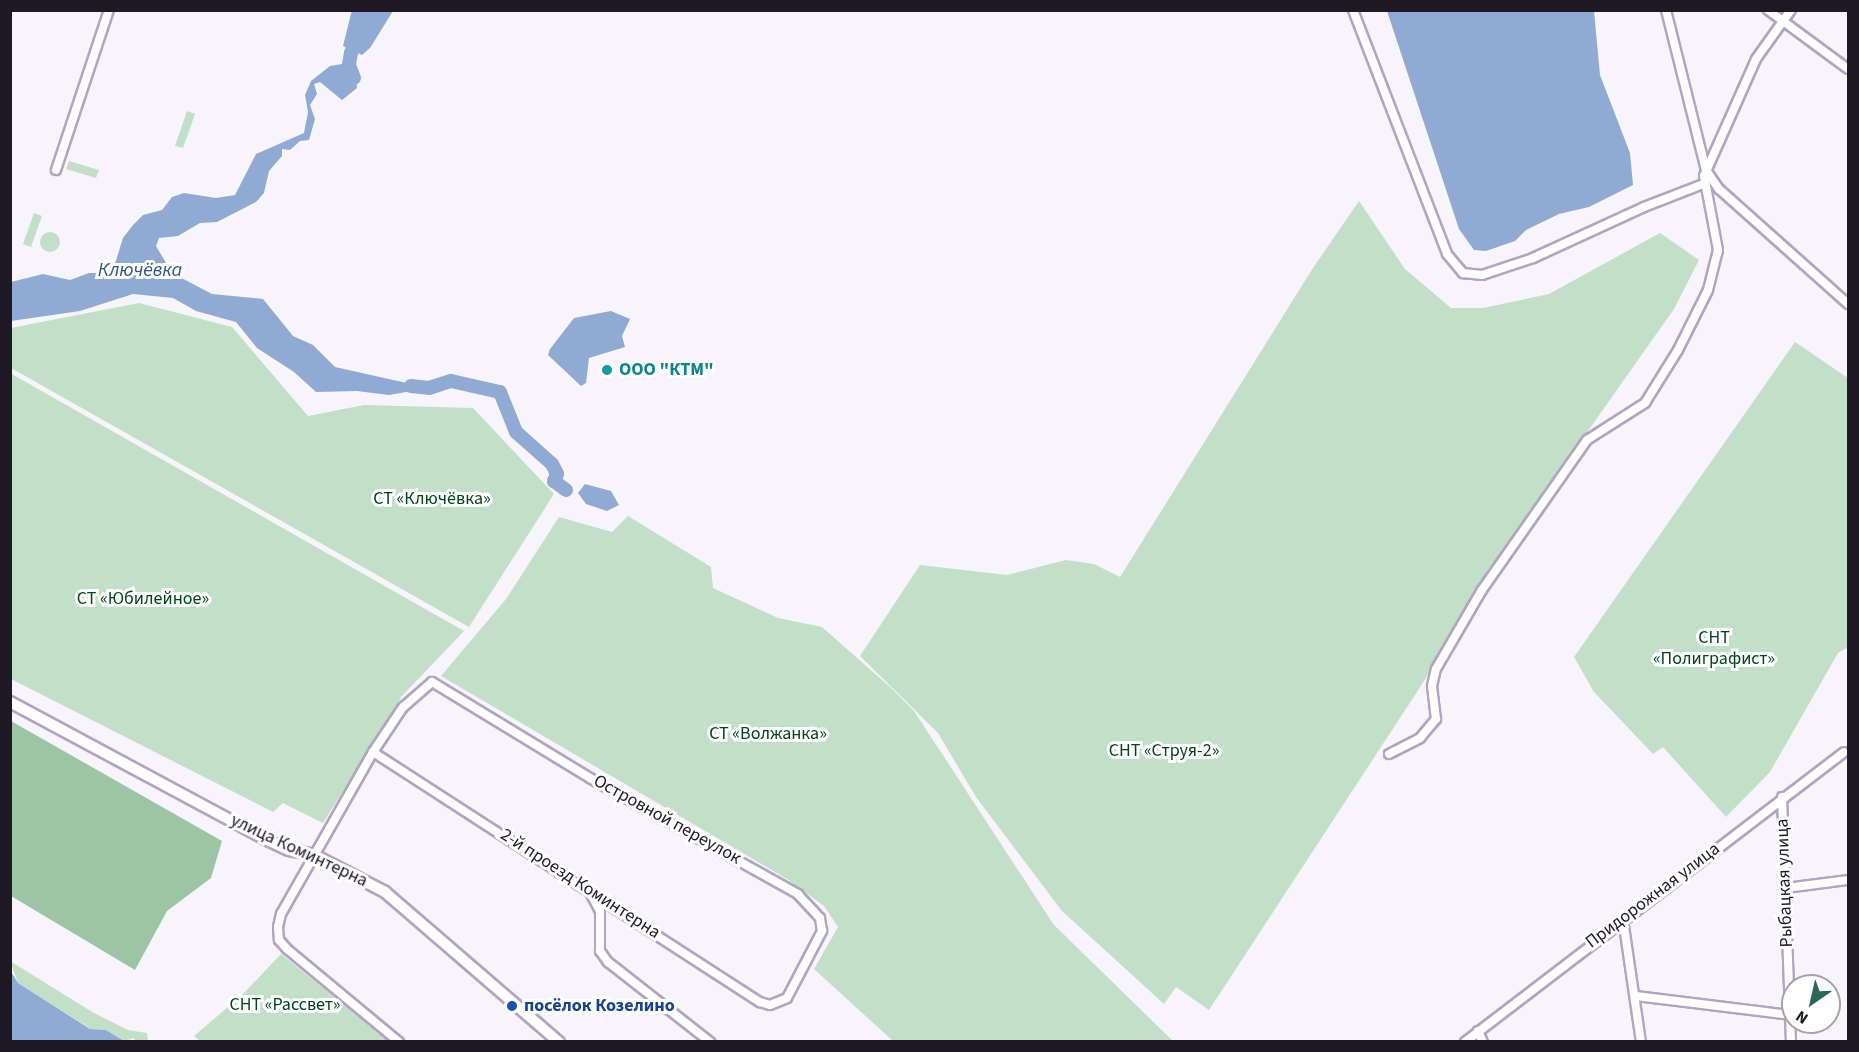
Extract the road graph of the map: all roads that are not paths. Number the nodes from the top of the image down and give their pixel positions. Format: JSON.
{"nodes":[{"id":1,"x":109,"y":10,"type":"edge"},
{"id":2,"x":1353,"y":10,"type":"edge"},
{"id":3,"x":1666,"y":10,"type":"edge"},
{"id":4,"x":1768,"y":10,"type":"edge"},
{"id":5,"x":1791,"y":10,"type":"edge"},
{"id":6,"x":1785,"y":22,"type":"junction"},
{"id":7,"x":1848,"y":69,"type":"edge"},
{"id":8,"x":56,"y":170,"type":"dead end"},
{"id":9,"x":1706,"y":170,"type":"junction"},
{"id":10,"x":1706,"y":183,"type":"junction"},
{"id":11,"x":1848,"y":304,"type":"edge"},
{"id":12,"x":10,"y":702,"type":"edge"},
{"id":13,"x":374,"y":752,"type":"junction"},
{"id":14,"x":1844,"y":752,"type":"dead end"},
{"id":15,"x":1389,"y":754,"type":"dead end"},
{"id":16,"x":1782,"y":797,"type":"junction"},
{"id":17,"x":314,"y":855,"type":"junction"},
{"id":18,"x":1848,"y":880,"type":"edge"},
{"id":19,"x":584,"y":887,"type":"junction"},
{"id":20,"x":1786,"y":888,"type":"junction"},
{"id":21,"x":1623,"y":919,"type":"junction"},
{"id":22,"x":1789,"y":974,"type":"edge"},
{"id":23,"x":1636,"y":996,"type":"junction"},
{"id":24,"x":787,"y":998,"type":"joint"},
{"id":25,"x":1781,"y":1014,"type":"edge"},
{"id":26,"x":1478,"y":1031,"type":"junction"},
{"id":27,"x":399,"y":1041,"type":"edge"},
{"id":28,"x":559,"y":1041,"type":"edge"},
{"id":29,"x":710,"y":1041,"type":"edge"},
{"id":30,"x":1465,"y":1041,"type":"edge"},
{"id":31,"x":1483,"y":1041,"type":"edge"},
{"id":32,"x":1641,"y":1041,"type":"edge"}],
"edges":[{"from":1,"to":8,"type":"street"},
{"from":2,"to":10,"type":"street"},
{"from":3,"to":9,"type":"street"},
{"from":4,"to":6,"type":"street"},
{"from":5,"to":6,"type":"street"},
{"from":6,"to":7,"type":"street"},
{"from":6,"to":9,"type":"street"},
{"from":9,"to":10,"type":"street"},
{"from":9,"to":11,"type":"street"},
{"from":10,"to":15,"type":"street"},
{"from":12,"to":17,"type":"street","name":"улица Коминтерна"},
{"from":13,"to":17,"type":"street"},
{"from":13,"to":19,"type":"street","name":"2-й проезд Коминтерна"},
{"from":13,"to":24,"type":"street","name":"Островной переулок"},
{"from":14,"to":16,"type":"street","name":"Придорожная улица"},
{"from":16,"to":20,"type":"street","name":"Рыбацкая улица"},
{"from":16,"to":21,"type":"street","name":"Придорожная улица"},
{"from":17,"to":27,"type":"street"},
{"from":17,"to":28,"type":"street","name":"улица Коминтерна"},
{"from":18,"to":20,"type":"street"},
{"from":19,"to":24,"type":"street","name":"2-й проезд Коминтерна"},
{"from":19,"to":29,"type":"street"},
{"from":20,"to":22,"type":"street","name":"Рыбацкая улица"},
{"from":21,"to":23,"type":"street"},
{"from":21,"to":26,"type":"street","name":"Придорожная улица"},
{"from":23,"to":25,"type":"street"},
{"from":23,"to":32,"type":"street"},
{"from":26,"to":30,"type":"street","name":"Придорожная улица"},
{"from":26,"to":31,"type":"street"}]}
